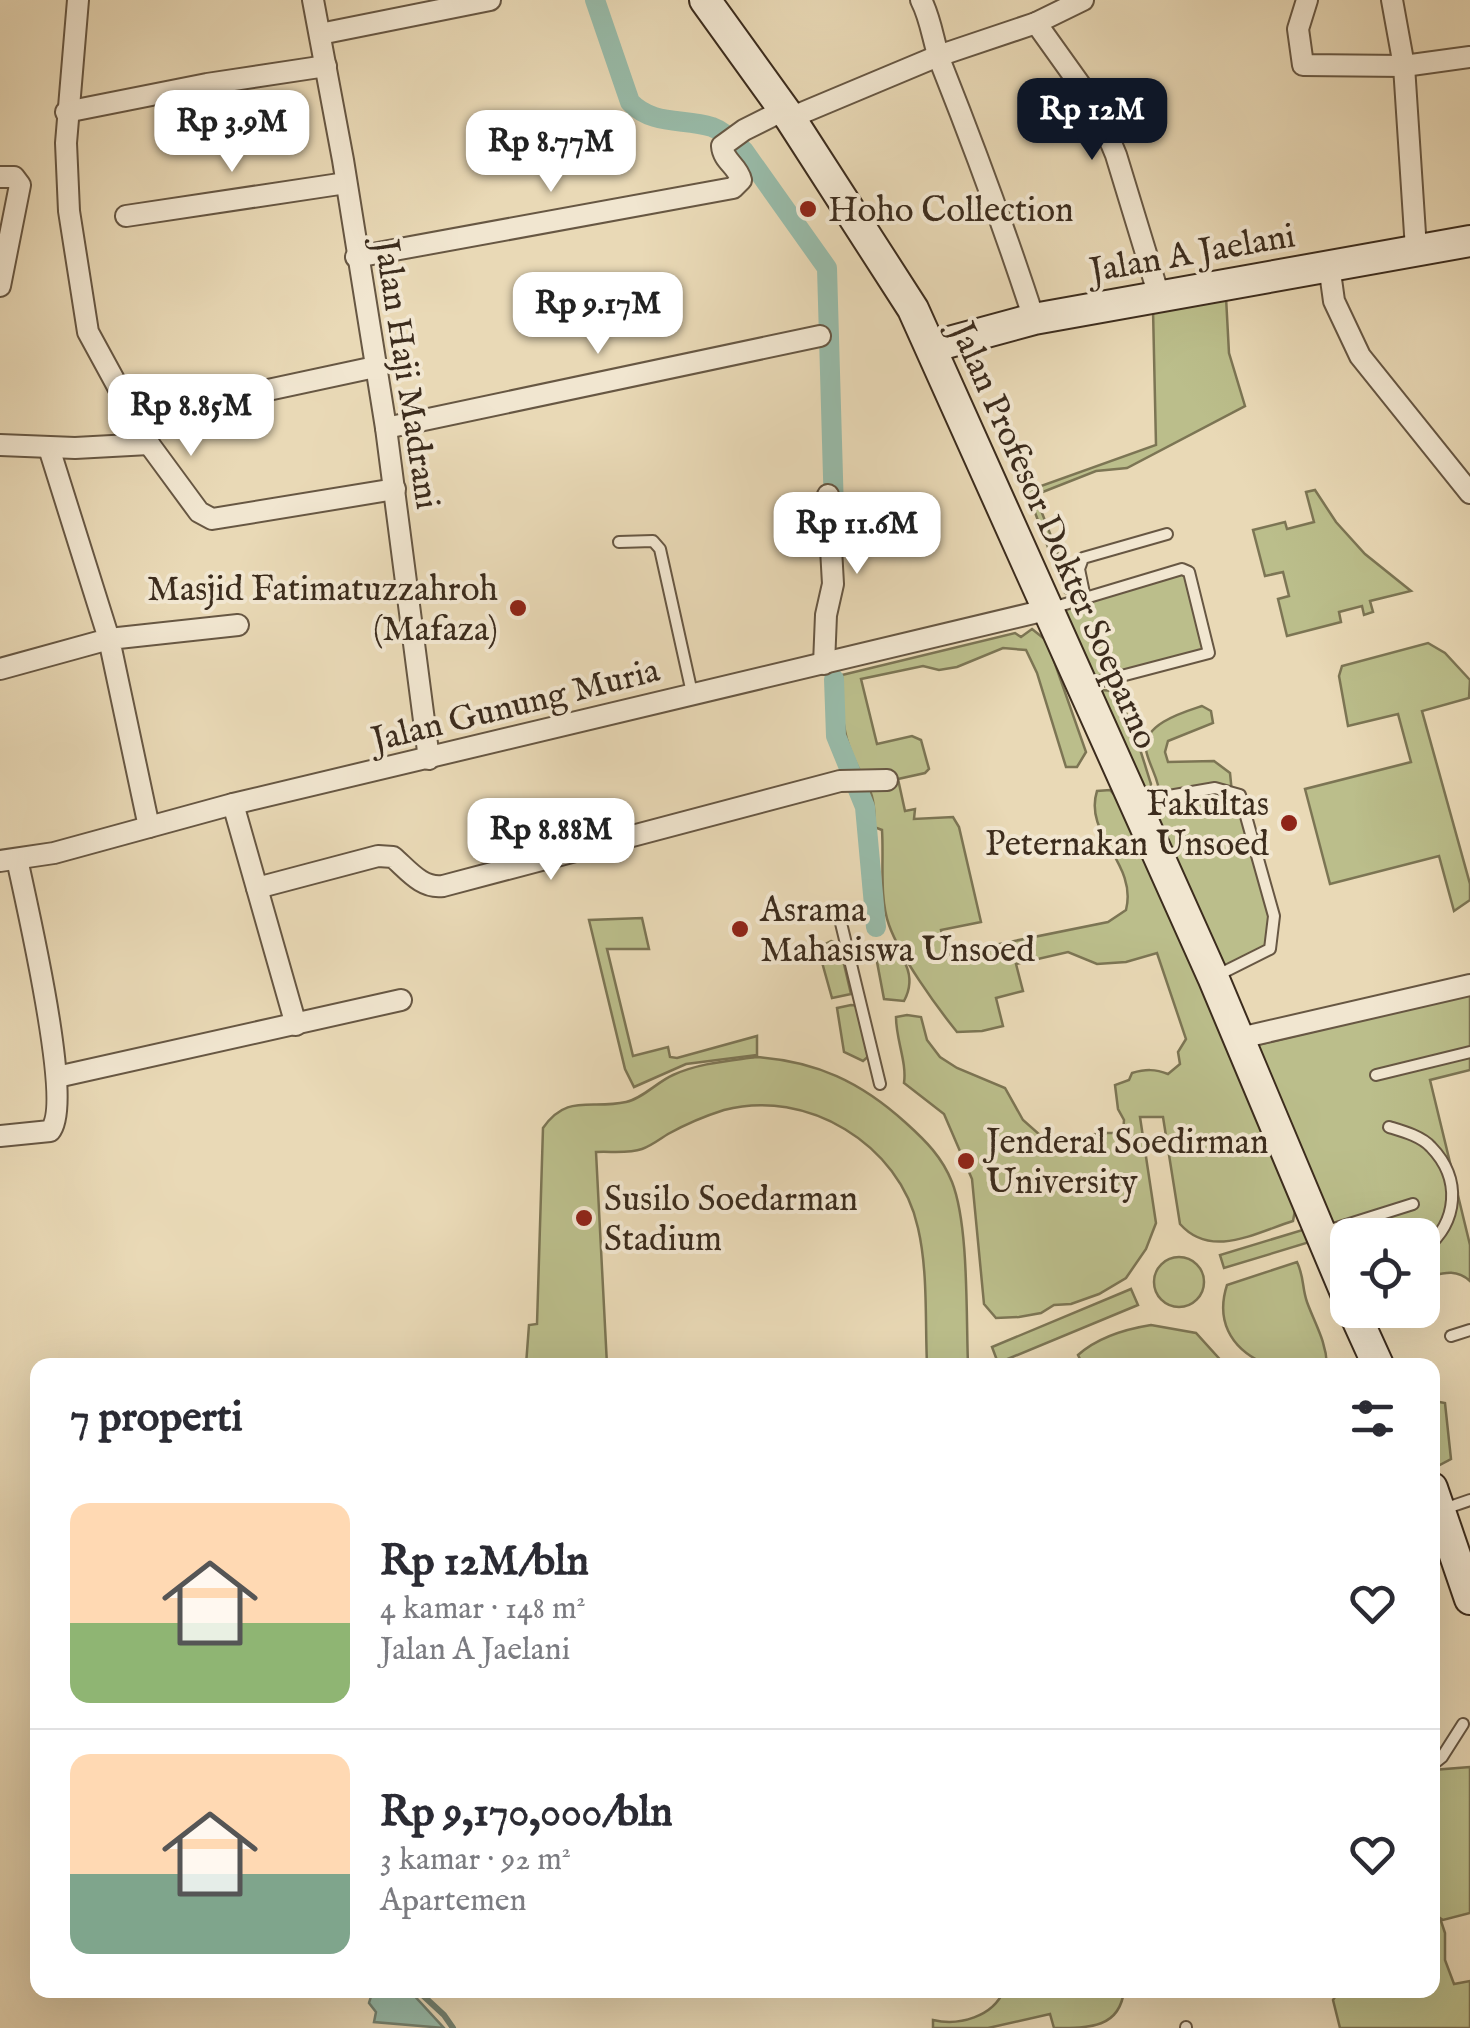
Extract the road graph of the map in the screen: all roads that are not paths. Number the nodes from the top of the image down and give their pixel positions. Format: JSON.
{"nodes":[{"id":1,"x":78,"y":0,"type":"edge"},
{"id":2,"x":313,"y":0,"type":"edge"},
{"id":3,"x":490,"y":0,"type":"edge"},
{"id":4,"x":705,"y":0,"type":"edge"},
{"id":5,"x":921,"y":0,"type":"edge"},
{"id":6,"x":1083,"y":0,"type":"edge"},
{"id":7,"x":1307,"y":0,"type":"edge"},
{"id":8,"x":1392,"y":0,"type":"edge"},
{"id":9,"x":1036,"y":22,"type":"junction"},
{"id":10,"x":320,"y":34,"type":"junction"},
{"id":11,"x":938,"y":56,"type":"junction"},
{"id":12,"x":1470,"y":57,"type":"edge"},
{"id":13,"x":326,"y":66,"type":"junction"},
{"id":14,"x":1404,"y":66,"type":"junction"},
{"id":15,"x":66,"y":112,"type":"junction"},
{"id":16,"x":787,"y":114,"type":"junction"},
{"id":17,"x":0,"y":177,"type":"edge"},
{"id":18,"x":346,"y":183,"type":"junction"},
{"id":19,"x":126,"y":216,"type":"dead end"},
{"id":20,"x":1470,"y":242,"type":"edge"},
{"id":21,"x":1416,"y":249,"type":"junction"},
{"id":22,"x":356,"y":257,"type":"junction"},
{"id":23,"x":1329,"y":265,"type":"junction"},
{"id":24,"x":0,"y":286,"type":"edge"},
{"id":25,"x":1159,"y":296,"type":"junction"},
{"id":26,"x":1034,"y":318,"type":"junction"},
{"id":27,"x":820,"y":336,"type":"dead end"},
{"id":28,"x":931,"y":347,"type":"junction"},
{"id":29,"x":375,"y":367,"type":"junction"},
{"id":30,"x":139,"y":424,"type":"junction"},
{"id":31,"x":386,"y":428,"type":"junction"},
{"id":32,"x":148,"y":444,"type":"junction"},
{"id":33,"x":0,"y":445,"type":"edge"},
{"id":34,"x":50,"y":448,"type":"junction"},
{"id":35,"x":394,"y":489,"type":"junction"},
{"id":36,"x":1470,"y":493,"type":"edge"},
{"id":37,"x":828,"y":495,"type":"dead end"},
{"id":38,"x":1168,"y":534,"type":"dead end"},
{"id":39,"x":619,"y":542,"type":"dead end"},
{"id":40,"x":1086,"y":598,"type":"junction"},
{"id":41,"x":1046,"y":610,"type":"junction"},
{"id":42,"x":238,"y":625,"type":"dead end"},
{"id":43,"x":108,"y":639,"type":"junction"},
{"id":44,"x":824,"y":664,"type":"junction"},
{"id":45,"x":0,"y":669,"type":"edge"},
{"id":46,"x":1081,"y":687,"type":"junction"},
{"id":47,"x":692,"y":694,"type":"junction"},
{"id":48,"x":430,"y":759,"type":"junction"},
{"id":49,"x":877,"y":780,"type":"dead end"},
{"id":50,"x":1134,"y":803,"type":"junction"},
{"id":51,"x":233,"y":804,"type":"junction"},
{"id":52,"x":150,"y":827,"type":"junction"},
{"id":53,"x":8,"y":860,"type":"edge"},
{"id":54,"x":256,"y":888,"type":"junction"},
{"id":55,"x":840,"y":919,"type":"dead end"},
{"id":56,"x":1212,"y":977,"type":"junction"},
{"id":57,"x":1470,"y":984,"type":"edge"},
{"id":58,"x":401,"y":1000,"type":"dead end"},
{"id":59,"x":296,"y":1025,"type":"junction"},
{"id":60,"x":1240,"y":1038,"type":"junction"},
{"id":61,"x":1470,"y":1052,"type":"edge"},
{"id":62,"x":1376,"y":1075,"type":"dead end"},
{"id":63,"x":56,"y":1077,"type":"junction"},
{"id":64,"x":880,"y":1084,"type":"dead end"},
{"id":65,"x":1389,"y":1127,"type":"dead end"},
{"id":66,"x":0,"y":1136,"type":"edge"},
{"id":67,"x":1412,"y":1204,"type":"dead end"},
{"id":68,"x":1318,"y":1234,"type":"junction"},
{"id":69,"x":1440,"y":1238,"type":"edge"},
{"id":70,"x":1330,"y":1260,"type":"edge"},
{"id":71,"x":1361,"y":1328,"type":"edge"},
{"id":72,"x":1470,"y":1330,"type":"edge"},
{"id":73,"x":1450,"y":1336,"type":"dead end"},
{"id":74,"x":1375,"y":1358,"type":"edge"},
{"id":75,"x":1440,"y":1496,"type":"edge"},
{"id":76,"x":1470,"y":1500,"type":"edge"},
{"id":77,"x":1440,"y":1510,"type":"edge"},
{"id":78,"x":1470,"y":1599,"type":"edge"},
{"id":79,"x":1464,"y":1724,"type":"dead end"},
{"id":80,"x":1440,"y":1759,"type":"edge"}],
"edges":[{"from":1,"to":15,"type":"street"},
{"from":2,"to":10,"type":"street","name":"Jalan Haji Madrani"},
{"from":3,"to":10,"type":"street"},
{"from":4,"to":16,"type":"street","name":"Jalan Profesor Dokter Soeparno"},
{"from":5,"to":11,"type":"street"},
{"from":6,"to":9,"type":"street"},
{"from":7,"to":14,"type":"street"},
{"from":8,"to":14,"type":"street"},
{"from":9,"to":11,"type":"street"},
{"from":9,"to":25,"type":"street"},
{"from":10,"to":13,"type":"street","name":"Jalan Haji Madrani"},
{"from":11,"to":16,"type":"street"},
{"from":11,"to":26,"type":"street"},
{"from":12,"to":14,"type":"street"},
{"from":13,"to":15,"type":"street"},
{"from":13,"to":18,"type":"street","name":"Jalan Haji Madrani"},
{"from":14,"to":21,"type":"street"},
{"from":15,"to":30,"type":"street"},
{"from":16,"to":22,"type":"street"},
{"from":16,"to":28,"type":"street","name":"Jalan Profesor Dokter Soeparno"},
{"from":17,"to":24,"type":"street"},
{"from":18,"to":19,"type":"street"},
{"from":18,"to":22,"type":"street","name":"Jalan Haji Madrani"},
{"from":20,"to":21,"type":"street","name":"Jalan A Jaelani"},
{"from":21,"to":23,"type":"street","name":"Jalan A Jaelani"},
{"from":22,"to":29,"type":"street","name":"Jalan Haji Madrani"},
{"from":23,"to":25,"type":"street","name":"Jalan A Jaelani"},
{"from":23,"to":36,"type":"street"},
{"from":25,"to":26,"type":"street","name":"Jalan A Jaelani"},
{"from":26,"to":28,"type":"street","name":"Jalan A Jaelani"},
{"from":27,"to":31,"type":"street"},
{"from":28,"to":41,"type":"street","name":"Jalan Profesor Dokter Soeparno"},
{"from":29,"to":30,"type":"street"},
{"from":29,"to":31,"type":"street","name":"Jalan Haji Madrani"},
{"from":30,"to":32,"type":"street"},
{"from":31,"to":35,"type":"street","name":"Jalan Haji Madrani"},
{"from":32,"to":34,"type":"street"},
{"from":32,"to":35,"type":"street"},
{"from":33,"to":34,"type":"street"},
{"from":34,"to":43,"type":"street"},
{"from":35,"to":48,"type":"street","name":"Jalan Haji Madrani"},
{"from":37,"to":44,"type":"street"},
{"from":38,"to":40,"type":"lane"},
{"from":39,"to":47,"type":"lane"},
{"from":40,"to":41,"type":"lane"},
{"from":40,"to":46,"type":"lane"},
{"from":41,"to":44,"type":"street","name":"Jalan Gunung Muria"},
{"from":41,"to":46,"type":"street","name":"Jalan Profesor Dokter Soeparno"},
{"from":42,"to":43,"type":"street"},
{"from":43,"to":45,"type":"street"},
{"from":43,"to":52,"type":"street"},
{"from":44,"to":47,"type":"street","name":"Jalan Gunung Muria"},
{"from":46,"to":50,"type":"street","name":"Jalan Profesor Dokter Soeparno"},
{"from":47,"to":48,"type":"street","name":"Jalan Gunung Muria"},
{"from":48,"to":51,"type":"street","name":"Jalan Gunung Muria"},
{"from":49,"to":54,"type":"street"},
{"from":50,"to":56,"type":"street","name":"Jalan Profesor Dokter Soeparno"},
{"from":50,"to":56,"type":"lane"},
{"from":51,"to":52,"type":"street","name":"Jalan Gunung Muria"},
{"from":51,"to":54,"type":"street"},
{"from":52,"to":53,"type":"street","name":"Jalan Gunung Muria"},
{"from":53,"to":63,"type":"street"},
{"from":54,"to":59,"type":"street"},
{"from":55,"to":64,"type":"lane"},
{"from":56,"to":60,"type":"street","name":"Jalan Profesor Dokter Soeparno"},
{"from":57,"to":60,"type":"street"},
{"from":58,"to":59,"type":"street"},
{"from":59,"to":63,"type":"street"},
{"from":60,"to":68,"type":"street","name":"Jalan Profesor Dokter Soeparno"},
{"from":61,"to":62,"type":"lane"},
{"from":63,"to":66,"type":"street"},
{"from":65,"to":69,"type":"lane"},
{"from":67,"to":68,"type":"lane"},
{"from":68,"to":70,"type":"street","name":"Jalan Profesor Dokter Soeparno"},
{"from":71,"to":74,"type":"street"},
{"from":72,"to":73,"type":"lane"},
{"from":75,"to":76,"type":"lane"},
{"from":77,"to":78,"type":"street"},
{"from":79,"to":80,"type":"lane"}]}
